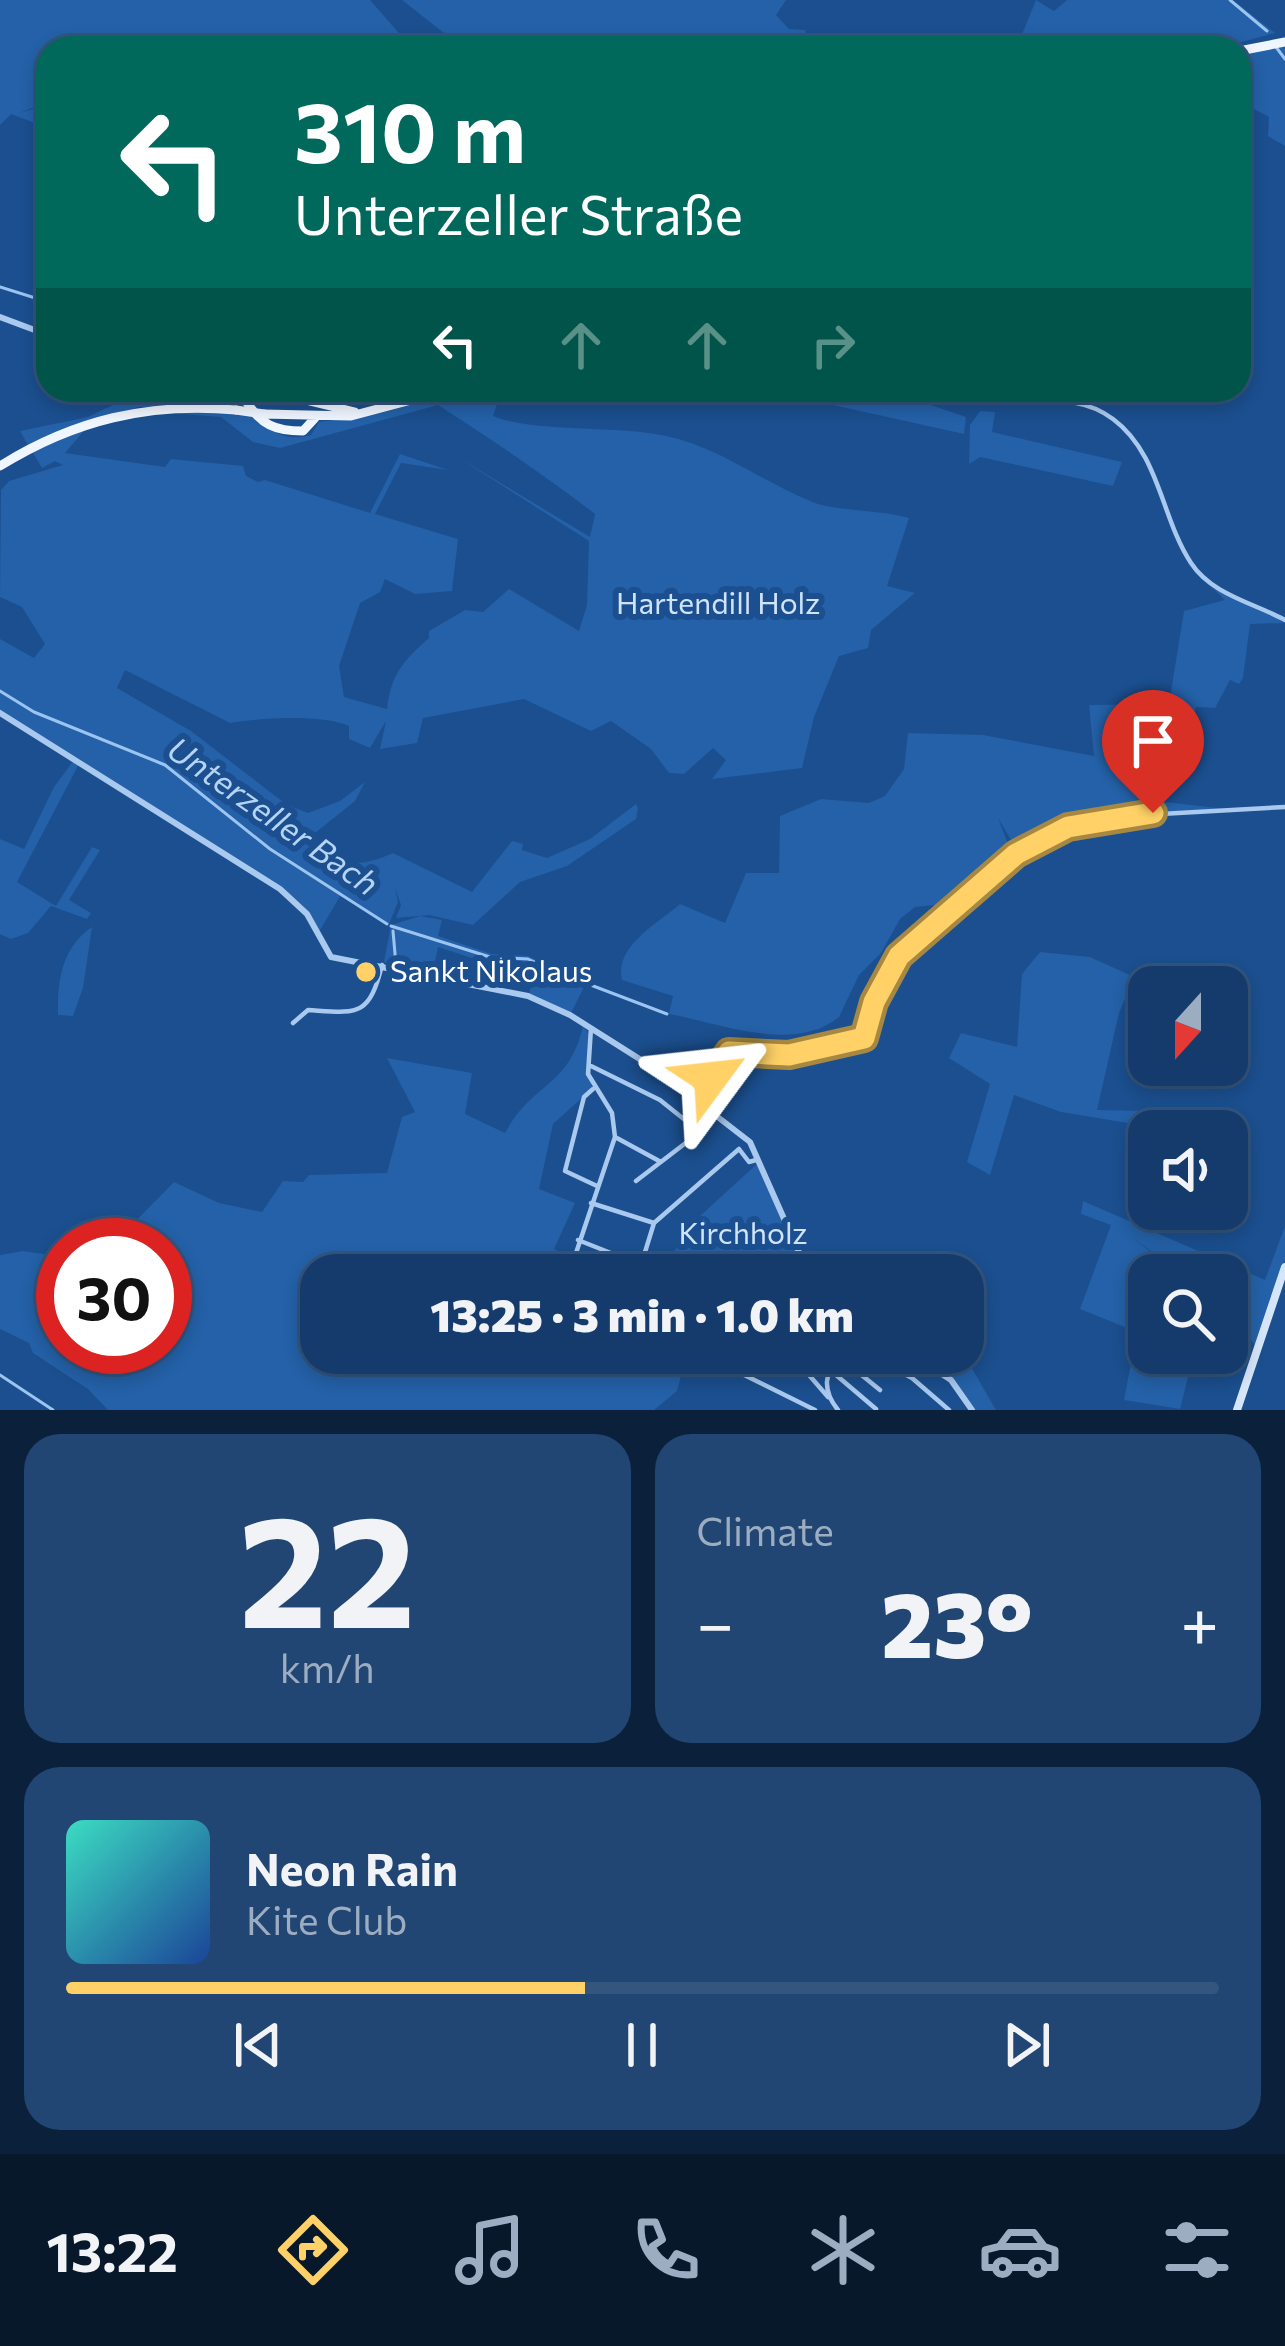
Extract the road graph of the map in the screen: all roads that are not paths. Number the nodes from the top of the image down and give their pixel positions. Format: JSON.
{"nodes":[{"id":1,"x":1285,"y":42,"type":"edge"},
{"id":2,"x":1251,"y":49,"type":"edge"},
{"id":3,"x":0,"y":317,"type":"edge"},
{"id":4,"x":36,"y":330,"type":"edge"},
{"id":5,"x":247,"y":402,"type":"edge"},
{"id":6,"x":314,"y":402,"type":"edge"},
{"id":7,"x":407,"y":402,"type":"edge"},
{"id":8,"x":1071,"y":402,"type":"edge"},
{"id":9,"x":366,"y":414,"type":"junction"},
{"id":10,"x":315,"y":418,"type":"junction"},
{"id":11,"x":0,"y":466,"type":"edge"},
{"id":12,"x":1285,"y":620,"type":"edge"},
{"id":13,"x":0,"y":712,"type":"edge"},
{"id":14,"x":1285,"y":807,"type":"edge"},
{"id":15,"x":382,"y":965,"type":"junction"},
{"id":16,"x":393,"y":969,"type":"junction"},
{"id":17,"x":379,"y":976,"type":"junction"},
{"id":18,"x":293,"y":1023,"type":"dead end"},
{"id":19,"x":591,"y":1028,"type":"junction"},
{"id":20,"x":591,"y":1066,"type":"junction"},
{"id":21,"x":593,"y":1089,"type":"junction"},
{"id":22,"x":699,"y":1100,"type":"junction"},
{"id":23,"x":615,"y":1137,"type":"junction"},
{"id":24,"x":759,"y":1158,"type":"junction"},
{"id":25,"x":661,"y":1162,"type":"junction"},
{"id":26,"x":637,"y":1180,"type":"dead end"},
{"id":27,"x":597,"y":1186,"type":"junction"},
{"id":28,"x":590,"y":1203,"type":"junction"},
{"id":29,"x":654,"y":1222,"type":"junction"},
{"id":30,"x":578,"y":1240,"type":"junction"},
{"id":31,"x":574,"y":1254,"type":"edge"},
{"id":32,"x":799,"y":1254,"type":"edge"},
{"id":33,"x":1285,"y":1267,"type":"edge"},
{"id":34,"x":742,"y":1374,"type":"edge"},
{"id":35,"x":808,"y":1374,"type":"edge"},
{"id":36,"x":829,"y":1374,"type":"edge"},
{"id":37,"x":835,"y":1374,"type":"edge"},
{"id":38,"x":862,"y":1374,"type":"edge"},
{"id":39,"x":904,"y":1374,"type":"edge"},
{"id":40,"x":942,"y":1374,"type":"edge"},
{"id":41,"x":880,"y":1390,"type":"dead end"},
{"id":42,"x":828,"y":1397,"type":"junction"},
{"id":43,"x":876,"y":1409,"type":"edge"},
{"id":44,"x":814,"y":1410,"type":"edge"},
{"id":45,"x":838,"y":1410,"type":"edge"},
{"id":46,"x":949,"y":1410,"type":"edge"},
{"id":47,"x":972,"y":1410,"type":"edge"},
{"id":48,"x":1237,"y":1410,"type":"edge"}],
"edges":[{"from":1,"to":2,"type":"main road"},
{"from":3,"to":4,"type":"street"},
{"from":5,"to":10,"type":"main road"},
{"from":6,"to":9,"type":"main road"},
{"from":7,"to":9,"type":"main road"},
{"from":8,"to":12,"type":"street"},
{"from":9,"to":10,"type":"main road"},
{"from":10,"to":11,"type":"main road","bridge":true},
{"from":13,"to":15,"type":"street"},
{"from":14,"to":22,"type":"street"},
{"from":15,"to":16,"type":"street"},
{"from":15,"to":17,"type":"street"},
{"from":16,"to":17,"type":"street"},
{"from":16,"to":19,"type":"street"},
{"from":17,"to":18,"type":"street"},
{"from":19,"to":20,"type":"street"},
{"from":19,"to":22,"type":"street"},
{"from":20,"to":21,"type":"street"},
{"from":20,"to":25,"type":"street"},
{"from":21,"to":23,"type":"street"},
{"from":21,"to":27,"type":"street"},
{"from":22,"to":24,"type":"street"},
{"from":23,"to":25,"type":"street"},
{"from":23,"to":27,"type":"street"},
{"from":24,"to":29,"type":"street"},
{"from":24,"to":32,"type":"street"},
{"from":25,"to":26,"type":"street"},
{"from":27,"to":28,"type":"street"},
{"from":28,"to":29,"type":"street"},
{"from":28,"to":30,"type":"street"},
{"from":29,"to":30,"type":"street"},
{"from":30,"to":31,"type":"street"},
{"from":33,"to":48,"type":"main road"},
{"from":34,"to":44,"type":"street"},
{"from":35,"to":42,"type":"street"},
{"from":36,"to":42,"type":"street"},
{"from":37,"to":43,"type":"street"},
{"from":38,"to":41,"type":"street"},
{"from":39,"to":46,"type":"street"},
{"from":40,"to":47,"type":"street"},
{"from":42,"to":45,"type":"street"}]}
